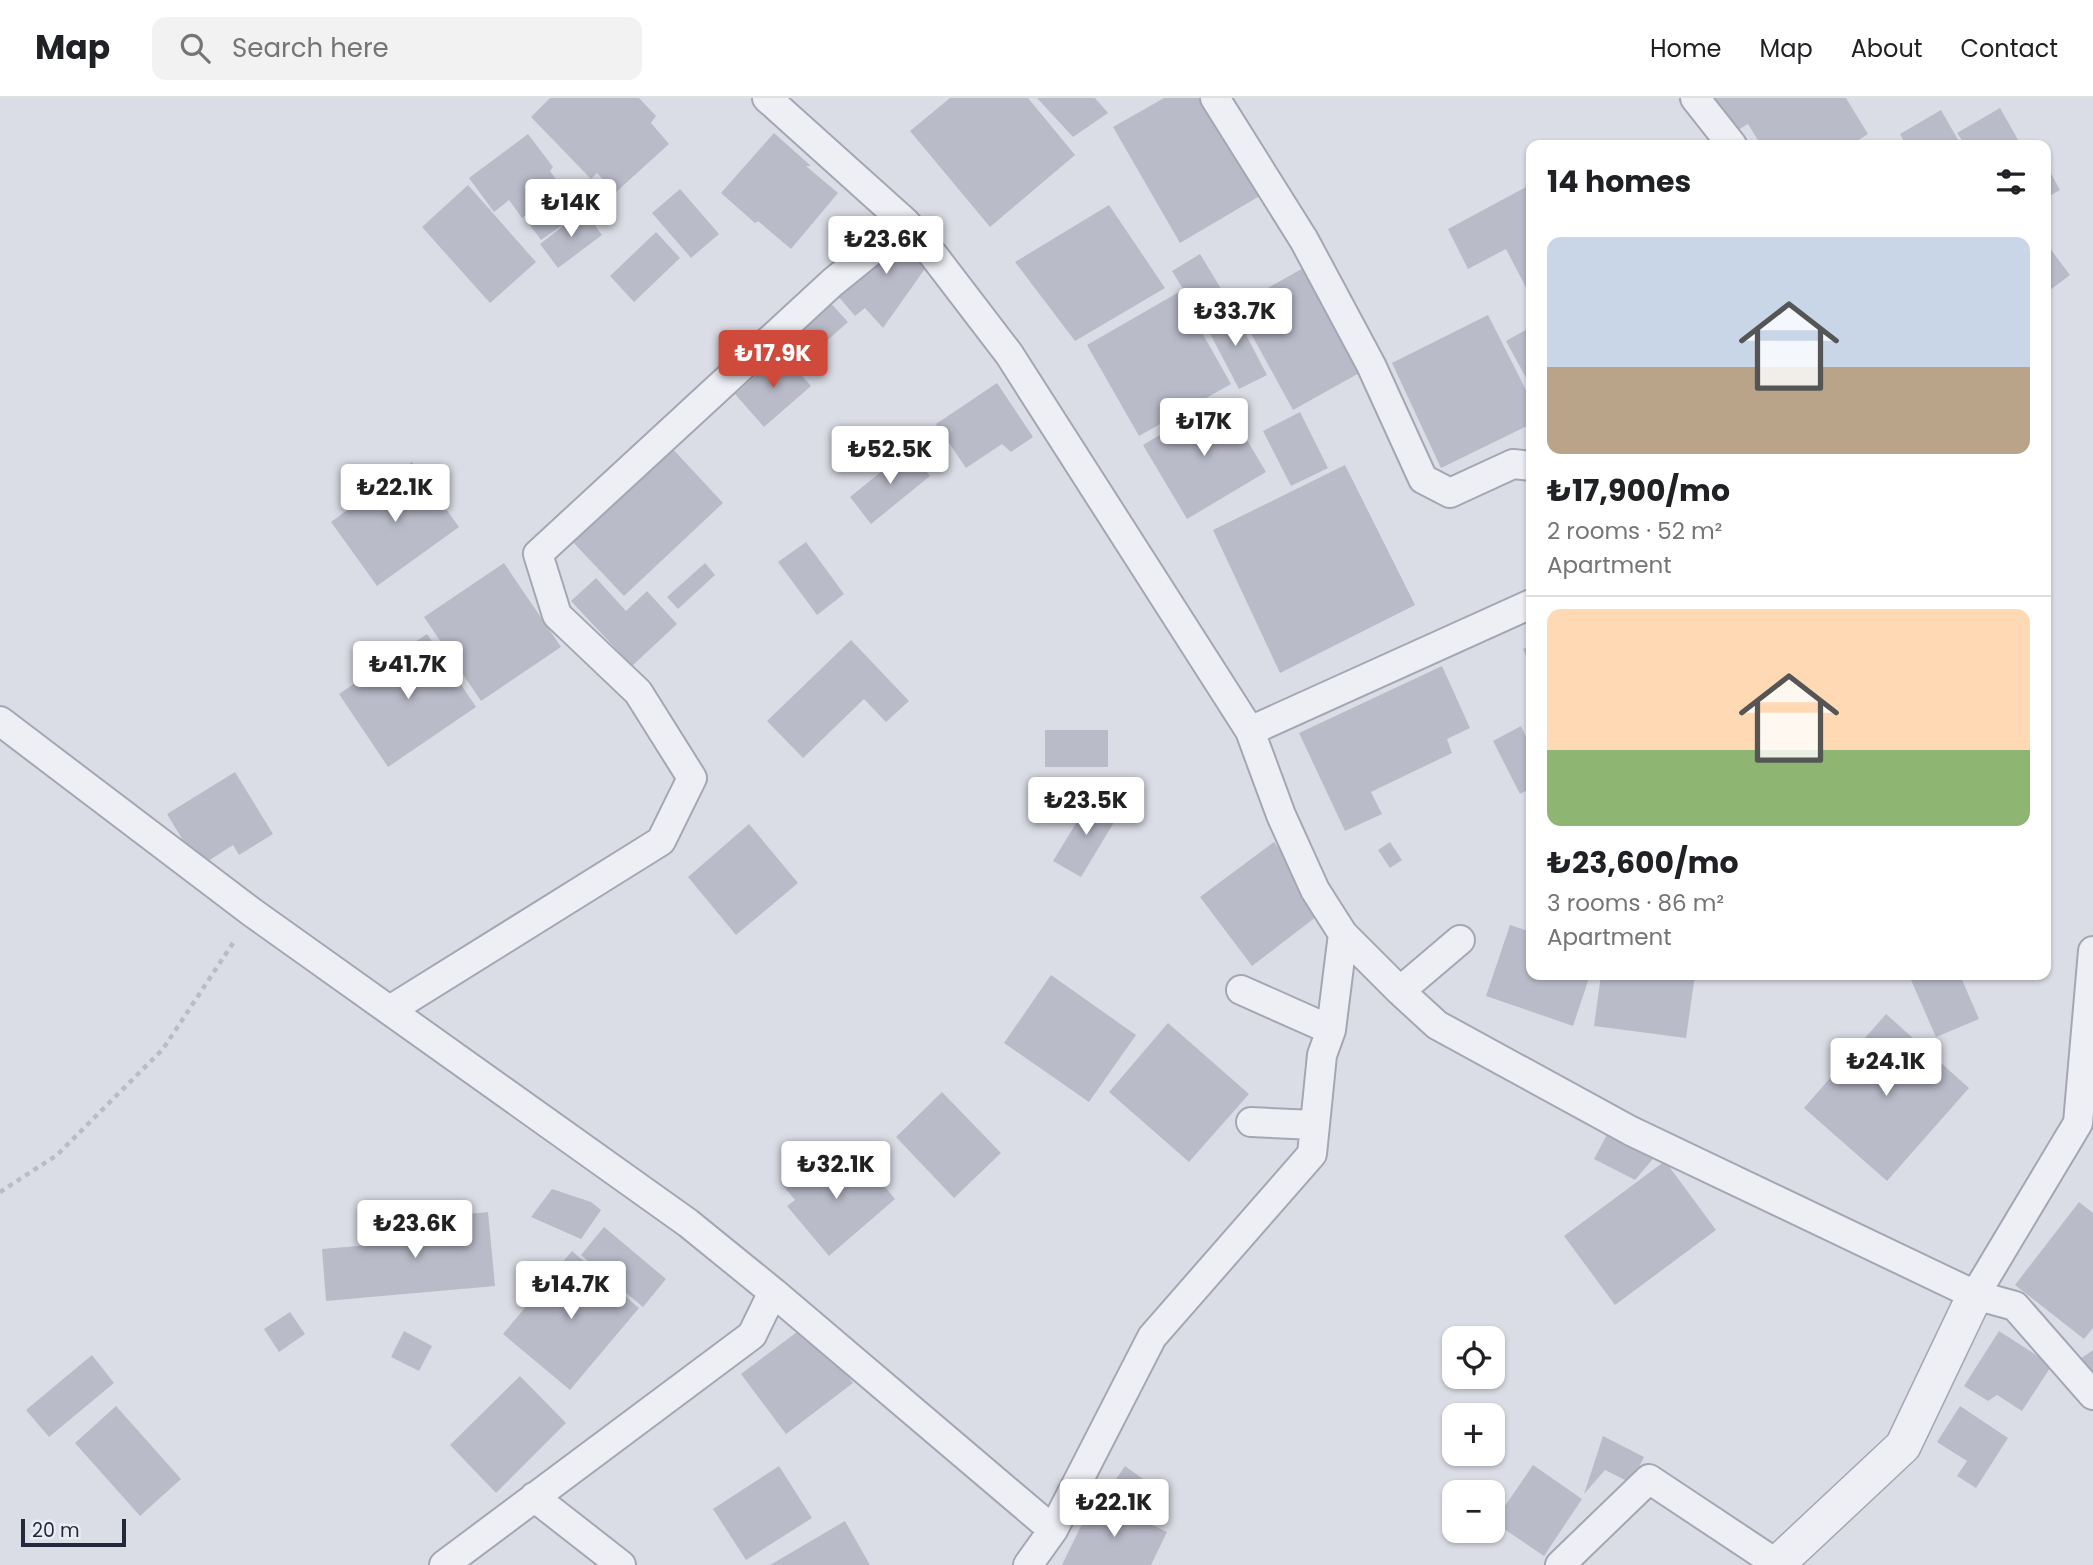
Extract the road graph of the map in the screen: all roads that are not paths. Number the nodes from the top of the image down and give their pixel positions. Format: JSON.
{"nodes":[{"id":1,"x":767,"y":98,"type":"edge"},
{"id":2,"x":1215,"y":98,"type":"edge"},
{"id":3,"x":1695,"y":98,"type":"edge"},
{"id":4,"x":1727,"y":140,"type":"edge"},
{"id":5,"x":906,"y":223,"type":"junction"},
{"id":6,"x":1526,"y":465,"type":"edge"},
{"id":7,"x":1526,"y":606,"type":"edge"},
{"id":8,"x":0,"y":721,"type":"edge"},
{"id":9,"x":1250,"y":731,"type":"junction"},
{"id":10,"x":1343,"y":934,"type":"junction"},
{"id":11,"x":1460,"y":940,"type":"dead end"},
{"id":12,"x":2093,"y":951,"type":"edge"},
{"id":13,"x":1241,"y":989,"type":"dead end"},
{"id":14,"x":1400,"y":991,"type":"junction"},
{"id":15,"x":390,"y":1010,"type":"junction"},
{"id":16,"x":1331,"y":1030,"type":"junction"},
{"id":17,"x":1251,"y":1122,"type":"dead end"},
{"id":18,"x":1314,"y":1125,"type":"junction"},
{"id":19,"x":773,"y":1292,"type":"junction"},
{"id":20,"x":1975,"y":1295,"type":"junction"},
{"id":21,"x":2093,"y":1395,"type":"edge"},
{"id":22,"x":534,"y":1497,"type":"junction"},
{"id":23,"x":1053,"y":1530,"type":"junction"},
{"id":24,"x":1777,"y":1564,"type":"edge"},
{"id":25,"x":444,"y":1565,"type":"edge"},
{"id":26,"x":621,"y":1565,"type":"edge"},
{"id":27,"x":1028,"y":1565,"type":"edge"},
{"id":28,"x":1560,"y":1565,"type":"edge"}],
"edges":[{"from":1,"to":5,"type":"street"},
{"from":2,"to":6,"type":"street"},
{"from":3,"to":4,"type":"street"},
{"from":5,"to":9,"type":"street"},
{"from":5,"to":15,"type":"street"},
{"from":7,"to":9,"type":"street"},
{"from":8,"to":15,"type":"street"},
{"from":9,"to":10,"type":"street"},
{"from":10,"to":14,"type":"street"},
{"from":10,"to":16,"type":"street"},
{"from":11,"to":14,"type":"street"},
{"from":12,"to":20,"type":"street"},
{"from":13,"to":16,"type":"street"},
{"from":14,"to":20,"type":"street"},
{"from":15,"to":19,"type":"street"},
{"from":16,"to":18,"type":"street"},
{"from":17,"to":18,"type":"street"},
{"from":18,"to":23,"type":"street"},
{"from":19,"to":22,"type":"street"},
{"from":19,"to":23,"type":"street"},
{"from":20,"to":21,"type":"street"},
{"from":20,"to":24,"type":"street"},
{"from":22,"to":25,"type":"street"},
{"from":22,"to":26,"type":"street"},
{"from":23,"to":27,"type":"street"},
{"from":24,"to":28,"type":"street"}]}
